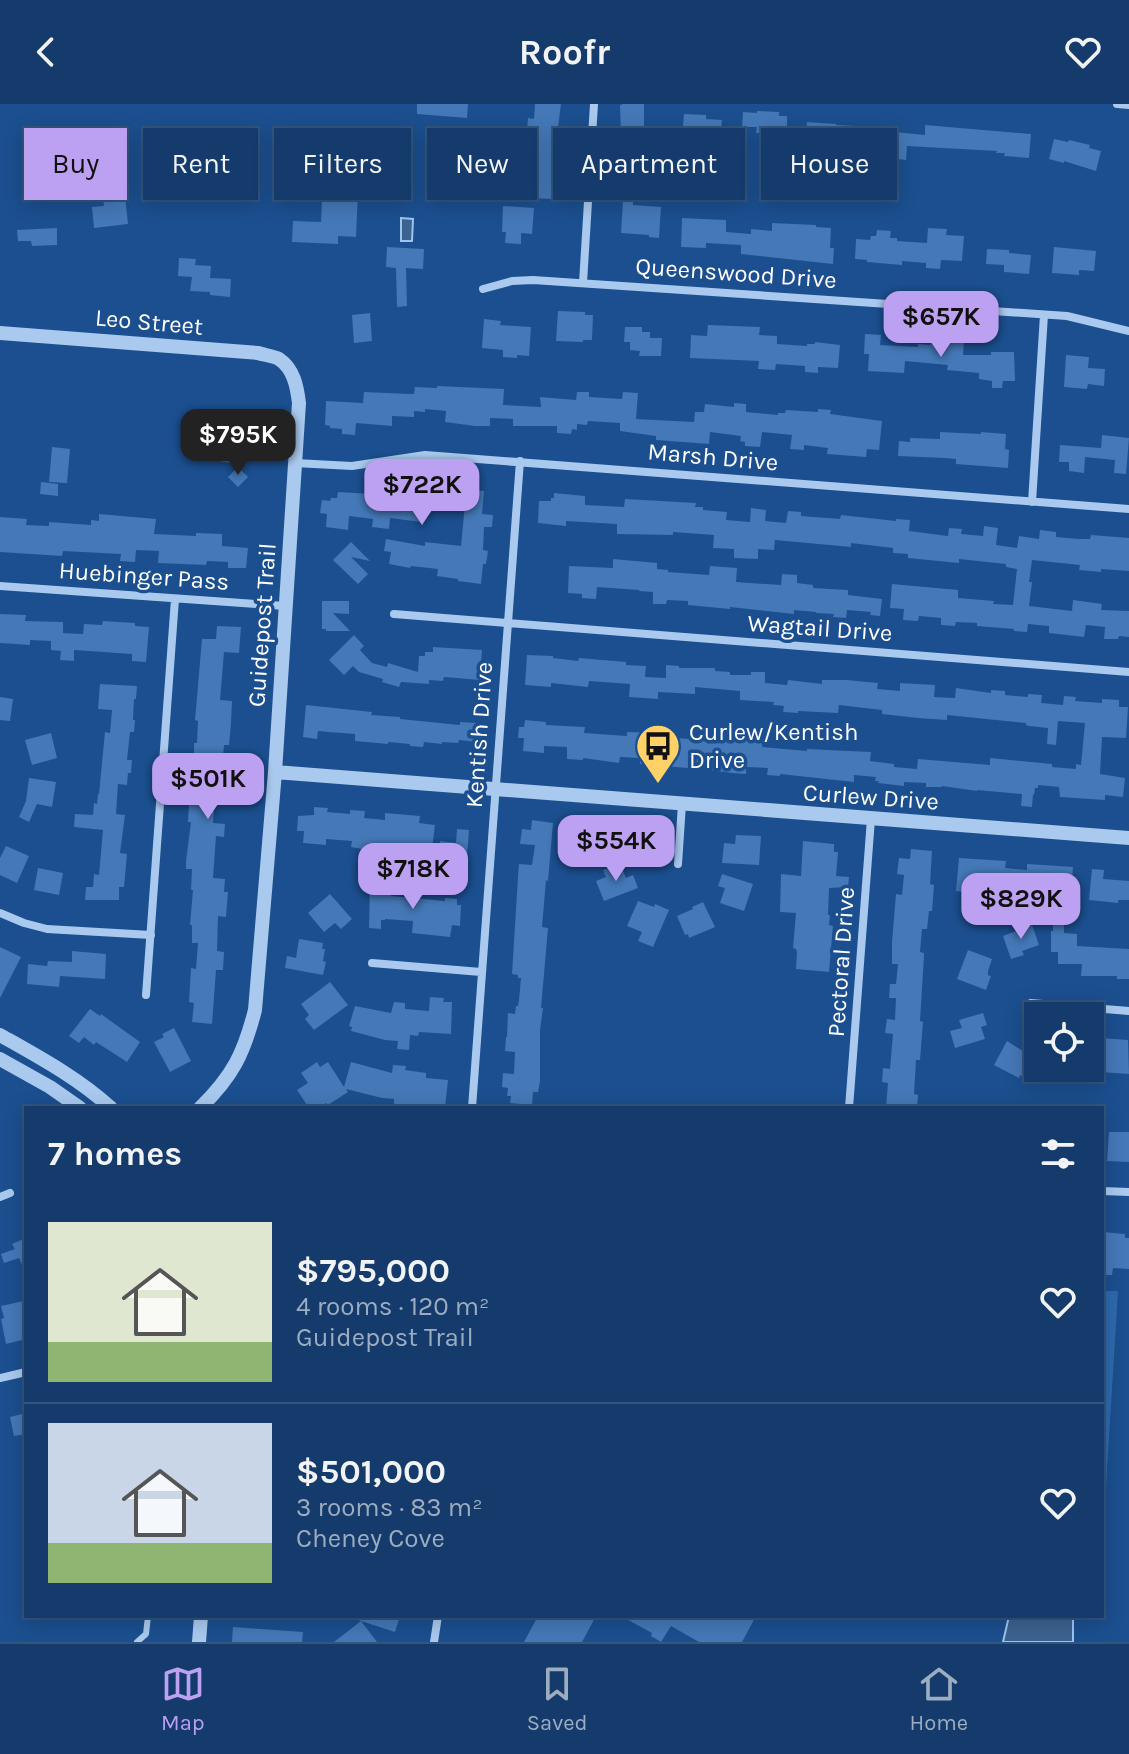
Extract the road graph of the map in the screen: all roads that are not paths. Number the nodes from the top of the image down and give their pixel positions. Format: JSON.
{"nodes":[{"id":1,"x":594,"y":104,"type":"edge"},
{"id":2,"x":1117,"y":104,"type":"edge"},
{"id":3,"x":1129,"y":105,"type":"edge"},
{"id":4,"x":583,"y":283,"type":"junction"},
{"id":5,"x":483,"y":289,"type":"dead end"},
{"id":6,"x":1044,"y":315,"type":"junction"},
{"id":7,"x":1129,"y":331,"type":"edge"},
{"id":8,"x":0,"y":333,"type":"edge"},
{"id":9,"x":289,"y":370,"type":"joint"},
{"id":10,"x":520,"y":461,"type":"junction"},
{"id":11,"x":295,"y":463,"type":"junction"},
{"id":12,"x":1032,"y":502,"type":"junction"},
{"id":13,"x":1129,"y":509,"type":"edge"},
{"id":14,"x":0,"y":586,"type":"edge"},
{"id":15,"x":175,"y":599,"type":"junction"},
{"id":16,"x":285,"y":606,"type":"junction"},
{"id":17,"x":394,"y":614,"type":"dead end"},
{"id":18,"x":507,"y":624,"type":"junction"},
{"id":19,"x":1129,"y":672,"type":"edge"},
{"id":20,"x":275,"y":772,"type":"junction"},
{"id":21,"x":496,"y":789,"type":"junction"},
{"id":22,"x":682,"y":804,"type":"junction"},
{"id":23,"x":871,"y":819,"type":"junction"},
{"id":24,"x":1129,"y":838,"type":"edge"},
{"id":25,"x":678,"y":864,"type":"dead end"},
{"id":26,"x":0,"y":913,"type":"edge"},
{"id":27,"x":151,"y":935,"type":"junction"},
{"id":28,"x":372,"y":963,"type":"dead end"},
{"id":29,"x":481,"y":972,"type":"junction"},
{"id":30,"x":146,"y":995,"type":"dead end"},
{"id":31,"x":1104,"y":1009,"type":"edge"},
{"id":32,"x":1129,"y":1011,"type":"edge"},
{"id":33,"x":0,"y":1035,"type":"edge"},
{"id":34,"x":0,"y":1059,"type":"edge"},
{"id":35,"x":77,"y":1106,"type":"edge"},
{"id":36,"x":108,"y":1106,"type":"edge"},
{"id":37,"x":202,"y":1106,"type":"edge"},
{"id":38,"x":472,"y":1106,"type":"edge"},
{"id":39,"x":849,"y":1106,"type":"edge"},
{"id":40,"x":1104,"y":1191,"type":"edge"},
{"id":41,"x":1129,"y":1192,"type":"edge"},
{"id":42,"x":10,"y":1193,"type":"dead end"},
{"id":43,"x":0,"y":1197,"type":"edge"},
{"id":44,"x":24,"y":1372,"type":"edge"},
{"id":45,"x":0,"y":1378,"type":"edge"},
{"id":46,"x":148,"y":1618,"type":"edge"},
{"id":47,"x":201,"y":1618,"type":"edge"},
{"id":48,"x":438,"y":1618,"type":"edge"},
{"id":49,"x":140,"y":1641,"type":"edge"},
{"id":50,"x":199,"y":1642,"type":"edge"},
{"id":51,"x":434,"y":1642,"type":"edge"}],
"edges":[{"from":1,"to":4,"type":"street"},
{"from":2,"to":3,"type":"street"},
{"from":4,"to":5,"type":"street","name":"Queenswood Drive"},
{"from":4,"to":6,"type":"street","name":"Queenswood Drive"},
{"from":6,"to":7,"type":"street","name":"Queenswood Drive"},
{"from":6,"to":12,"type":"street"},
{"from":8,"to":9,"type":"street","name":"Leo Street"},
{"from":9,"to":11,"type":"street","name":"Guidepost Trail"},
{"from":10,"to":11,"type":"street","name":"Marsh Drive"},
{"from":10,"to":12,"type":"street","name":"Marsh Drive"},
{"from":10,"to":18,"type":"street","name":"Kentish Drive"},
{"from":11,"to":16,"type":"street","name":"Guidepost Trail"},
{"from":12,"to":13,"type":"street","name":"Marsh Drive"},
{"from":14,"to":15,"type":"street","name":"Huebinger Pass"},
{"from":15,"to":16,"type":"street","name":"Huebinger Pass"},
{"from":15,"to":27,"type":"street"},
{"from":16,"to":20,"type":"street","name":"Guidepost Trail"},
{"from":17,"to":18,"type":"street","name":"Wagtail Drive"},
{"from":18,"to":19,"type":"street","name":"Wagtail Drive"},
{"from":18,"to":21,"type":"street","name":"Kentish Drive"},
{"from":20,"to":21,"type":"street","name":"Curlew Drive"},
{"from":20,"to":37,"type":"street","name":"Guidepost Trail"},
{"from":21,"to":22,"type":"street","name":"Curlew Drive"},
{"from":21,"to":29,"type":"street","name":"Kentish Drive"},
{"from":22,"to":23,"type":"street","name":"Curlew Drive"},
{"from":22,"to":25,"type":"street"},
{"from":23,"to":24,"type":"street","name":"Curlew Drive"},
{"from":23,"to":39,"type":"street","name":"Pectoral Drive"},
{"from":26,"to":27,"type":"street"},
{"from":27,"to":30,"type":"street"},
{"from":28,"to":29,"type":"street"},
{"from":29,"to":38,"type":"street","name":"Kentish Drive"},
{"from":31,"to":32,"type":"street"},
{"from":33,"to":36,"type":"street"},
{"from":34,"to":35,"type":"street"},
{"from":40,"to":41,"type":"street"},
{"from":42,"to":43,"type":"street"},
{"from":44,"to":45,"type":"street"},
{"from":46,"to":49,"type":"lane"},
{"from":47,"to":50,"type":"street"},
{"from":48,"to":51,"type":"street"}]}
